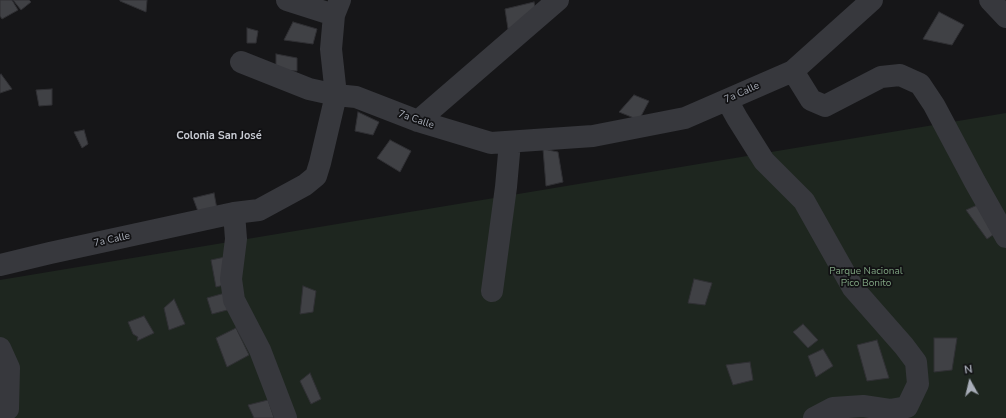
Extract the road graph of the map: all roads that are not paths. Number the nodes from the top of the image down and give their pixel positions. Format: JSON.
{"nodes":[{"id":1,"x":288,"y":0,"type":"edge"},
{"id":2,"x":558,"y":0,"type":"edge"},
{"id":3,"x":872,"y":0,"type":"edge"},
{"id":4,"x":990,"y":0,"type":"edge"},
{"id":5,"x":337,"y":8,"type":"edge"},
{"id":6,"x":1006,"y":17,"type":"edge"},
{"id":7,"x":241,"y":62,"type":"dead end"},
{"id":8,"x":793,"y":71,"type":"junction"},
{"id":9,"x":336,"y":95,"type":"junction"},
{"id":10,"x":727,"y":100,"type":"junction"},
{"id":11,"x":418,"y":121,"type":"junction"},
{"id":12,"x":510,"y":142,"type":"junction"},
{"id":13,"x":234,"y":213,"type":"junction"},
{"id":14,"x":1006,"y":238,"type":"edge"},
{"id":15,"x":0,"y":265,"type":"edge"},
{"id":16,"x":492,"y":291,"type":"dead end"},
{"id":17,"x":0,"y":348,"type":"edge"},
{"id":18,"x":0,"y":414,"type":"edge"},
{"id":19,"x":286,"y":418,"type":"edge"},
{"id":20,"x":814,"y":418,"type":"edge"}],
"edges":[{"from":1,"to":5,"type":"street"},
{"from":2,"to":11,"type":"street"},
{"from":3,"to":8,"type":"street","name":"7a Calle"},
{"from":4,"to":6,"type":"street"},
{"from":5,"to":9,"type":"street"},
{"from":7,"to":9,"type":"street"},
{"from":8,"to":10,"type":"street","name":"7a Calle"},
{"from":8,"to":14,"type":"street"},
{"from":9,"to":11,"type":"street","name":"7a Calle"},
{"from":9,"to":13,"type":"street","name":"7a Calle"},
{"from":10,"to":12,"type":"street","name":"7a Calle"},
{"from":10,"to":20,"type":"street"},
{"from":11,"to":12,"type":"street","name":"7a Calle"},
{"from":12,"to":16,"type":"street"},
{"from":13,"to":15,"type":"street","name":"7a Calle"},
{"from":13,"to":19,"type":"street"},
{"from":17,"to":18,"type":"street"}]}
